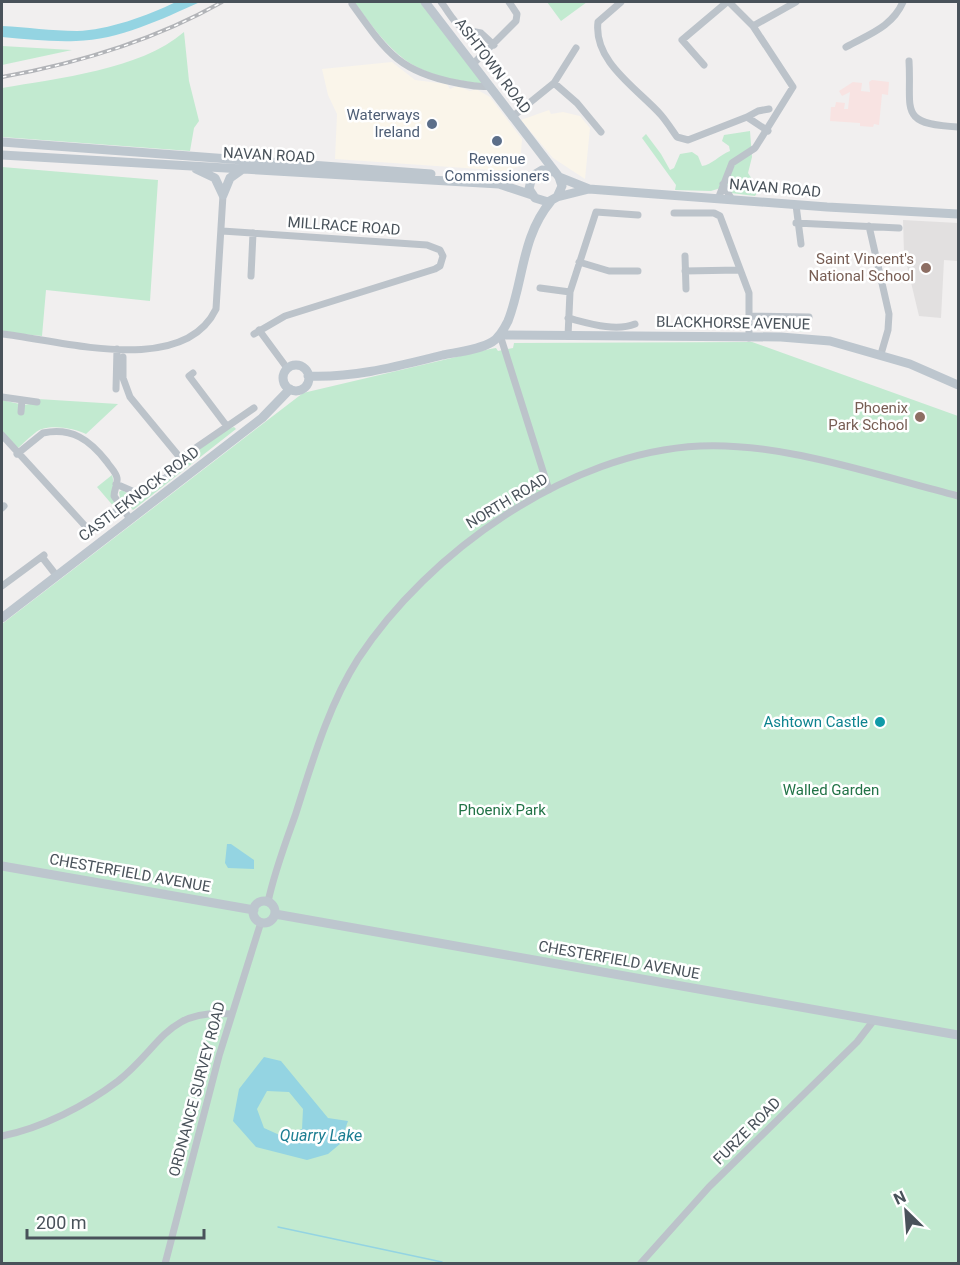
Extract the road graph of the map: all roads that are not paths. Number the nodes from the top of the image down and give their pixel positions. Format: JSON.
{"nodes":[{"id":1,"x":425,"y":2,"type":"edge"},
{"id":2,"x":441,"y":2,"type":"edge"},
{"id":3,"x":509,"y":2,"type":"edge"},
{"id":4,"x":621,"y":2,"type":"edge"},
{"id":5,"x":728,"y":2,"type":"edge"},
{"id":6,"x":796,"y":2,"type":"edge"},
{"id":7,"x":903,"y":2,"type":"edge"},
{"id":8,"x":352,"y":4,"type":"dead end"},
{"id":9,"x":753,"y":26,"type":"junction"},
{"id":10,"x":494,"y":45,"type":"junction"},
{"id":11,"x":846,"y":47,"type":"dead end"},
{"id":12,"x":576,"y":48,"type":"dead end"},
{"id":13,"x":909,"y":61,"type":"dead end"},
{"id":14,"x":473,"y":64,"type":"junction"},
{"id":15,"x":704,"y":65,"type":"dead end"},
{"id":16,"x":554,"y":82,"type":"junction"},
{"id":17,"x":490,"y":86,"type":"junction"},
{"id":18,"x":769,"y":109,"type":"dead end"},
{"id":19,"x":512,"y":117,"type":"junction"},
{"id":20,"x":747,"y":117,"type":"junction"},
{"id":21,"x":958,"y":127,"type":"edge"},
{"id":22,"x":768,"y":131,"type":"junction"},
{"id":23,"x":601,"y":132,"type":"dead end"},
{"id":24,"x":2,"y":142,"type":"edge"},
{"id":25,"x":535,"y":149,"type":"junction"},
{"id":26,"x":2,"y":155,"type":"edge"},
{"id":27,"x":177,"y":165,"type":"junction"},
{"id":28,"x":244,"y":168,"type":"junction"},
{"id":29,"x":533,"y":175,"type":"junction"},
{"id":30,"x":557,"y":175,"type":"junction"},
{"id":31,"x":723,"y":184,"type":"junction"},
{"id":32,"x":589,"y":189,"type":"junction"},
{"id":33,"x":223,"y":195,"type":"junction"},
{"id":34,"x":535,"y":198,"type":"junction"},
{"id":35,"x":554,"y":199,"type":"junction"},
{"id":36,"x":718,"y":199,"type":"junction"},
{"id":37,"x":732,"y":200,"type":"junction"},
{"id":38,"x":796,"y":205,"type":"junction"},
{"id":39,"x":674,"y":213,"type":"dead end"},
{"id":40,"x":958,"y":214,"type":"edge"},
{"id":41,"x":638,"y":215,"type":"dead end"},
{"id":42,"x":539,"y":216,"type":"junction"},
{"id":43,"x":796,"y":223,"type":"junction"},
{"id":44,"x":869,"y":226,"type":"junction"},
{"id":45,"x":899,"y":228,"type":"dead end"},
{"id":46,"x":222,"y":231,"type":"junction"},
{"id":47,"x":253,"y":233,"type":"junction"},
{"id":48,"x":801,"y":244,"type":"dead end"},
{"id":49,"x":685,"y":256,"type":"dead end"},
{"id":50,"x":579,"y":262,"type":"junction"},
{"id":51,"x":740,"y":270,"type":"junction"},
{"id":52,"x":638,"y":271,"type":"dead end"},
{"id":53,"x":685,"y":271,"type":"junction"},
{"id":54,"x":251,"y":276,"type":"dead end"},
{"id":55,"x":540,"y":288,"type":"dead end"},
{"id":56,"x":686,"y":289,"type":"dead end"},
{"id":57,"x":570,"y":292,"type":"junction"},
{"id":58,"x":750,"y":316,"type":"junction"},
{"id":59,"x":809,"y":317,"type":"dead end"},
{"id":60,"x":568,"y":318,"type":"junction"},
{"id":61,"x":634,"y":324,"type":"dead end"},
{"id":62,"x":2,"y":334,"type":"edge"},
{"id":63,"x":500,"y":335,"type":"junction"},
{"id":64,"x":568,"y":336,"type":"junction"},
{"id":65,"x":749,"y":338,"type":"junction"},
{"id":66,"x":117,"y":349,"type":"junction"},
{"id":67,"x":881,"y":354,"type":"junction"},
{"id":68,"x":123,"y":357,"type":"dead end"},
{"id":69,"x":287,"y":368,"type":"junction"},
{"id":70,"x":193,"y":373,"type":"dead end"},
{"id":71,"x":308,"y":376,"type":"junction"},
{"id":72,"x":958,"y":385,"type":"edge"},
{"id":73,"x":290,"y":389,"type":"junction"},
{"id":74,"x":127,"y":391,"type":"junction"},
{"id":75,"x":2,"y":398,"type":"edge"},
{"id":76,"x":22,"y":400,"type":"junction"},
{"id":77,"x":37,"y":402,"type":"dead end"},
{"id":78,"x":254,"y":408,"type":"dead end"},
{"id":79,"x":21,"y":412,"type":"dead end"},
{"id":80,"x":226,"y":425,"type":"junction"},
{"id":81,"x":2,"y":435,"type":"edge"},
{"id":82,"x":17,"y":454,"type":"junction"},
{"id":83,"x":182,"y":460,"type":"junction"},
{"id":84,"x":116,"y":484,"type":"junction"},
{"id":85,"x":549,"y":490,"type":"junction"},
{"id":86,"x":958,"y":496,"type":"edge"},
{"id":87,"x":114,"y":512,"type":"dead end"},
{"id":88,"x":130,"y":519,"type":"junction"},
{"id":89,"x":56,"y":575,"type":"junction"},
{"id":90,"x":2,"y":586,"type":"edge"},
{"id":91,"x":2,"y":618,"type":"edge"},
{"id":92,"x":2,"y":866,"type":"edge"},
{"id":93,"x":268,"y":902,"type":"junction"},
{"id":94,"x":254,"y":910,"type":"junction"},
{"id":95,"x":275,"y":914,"type":"junction"},
{"id":96,"x":261,"y":922,"type":"junction"},
{"id":97,"x":231,"y":1014,"type":"junction"},
{"id":98,"x":874,"y":1020,"type":"junction"},
{"id":99,"x":958,"y":1035,"type":"edge"},
{"id":100,"x":2,"y":1136,"type":"edge"},
{"id":101,"x":165,"y":1263,"type":"edge"},
{"id":102,"x":640,"y":1263,"type":"edge"}],
"edges":[{"from":1,"to":14,"type":"main road","name":"ASHTOWN ROAD"},
{"from":2,"to":10,"type":"street"},
{"from":3,"to":10,"type":"street"},
{"from":4,"to":20,"type":"street"},
{"from":5,"to":9,"type":"street"},
{"from":5,"to":15,"type":"street"},
{"from":6,"to":9,"type":"street"},
{"from":7,"to":11,"type":"street"},
{"from":8,"to":17,"type":"street"},
{"from":9,"to":22,"type":"street"},
{"from":10,"to":14,"type":"street"},
{"from":12,"to":16,"type":"street"},
{"from":13,"to":21,"type":"street"},
{"from":14,"to":17,"type":"main road","name":"ASHTOWN ROAD"},
{"from":16,"to":19,"type":"street"},
{"from":16,"to":23,"type":"street"},
{"from":17,"to":19,"type":"main road","name":"ASHTOWN ROAD"},
{"from":18,"to":20,"type":"street"},
{"from":19,"to":25,"type":"main road","name":"ASHTOWN ROAD"},
{"from":20,"to":22,"type":"street"},
{"from":22,"to":31,"type":"street"},
{"from":24,"to":29,"type":"main road","name":"NAVAN ROAD"},
{"from":25,"to":29,"type":"main road"},
{"from":25,"to":30,"type":"main road","name":"ASHTOWN ROAD"},
{"from":26,"to":27,"type":"main road","name":"NAVAN ROAD"},
{"from":27,"to":28,"type":"main road","name":"NAVAN ROAD"},
{"from":27,"to":33,"type":"main road"},
{"from":28,"to":33,"type":"main road"},
{"from":28,"to":34,"type":"main road","name":"NAVAN ROAD"},
{"from":29,"to":30,"type":"main road"},
{"from":29,"to":34,"type":"main road"},
{"from":30,"to":32,"type":"main road","name":"NAVAN ROAD"},
{"from":30,"to":35,"type":"main road"},
{"from":31,"to":36,"type":"street"},
{"from":31,"to":37,"type":"street"},
{"from":32,"to":35,"type":"main road","name":"NAVAN ROAD"},
{"from":32,"to":36,"type":"main road","name":"NAVAN ROAD"},
{"from":33,"to":46,"type":"street"},
{"from":34,"to":35,"type":"main road"},
{"from":34,"to":42,"type":"main road"},
{"from":35,"to":42,"type":"main road"},
{"from":36,"to":37,"type":"main road","name":"NAVAN ROAD"},
{"from":37,"to":38,"type":"main road","name":"NAVAN ROAD"},
{"from":38,"to":40,"type":"main road","name":"NAVAN ROAD"},
{"from":38,"to":43,"type":"street"},
{"from":39,"to":51,"type":"street"},
{"from":41,"to":50,"type":"street"},
{"from":42,"to":63,"type":"main road"},
{"from":43,"to":44,"type":"street"},
{"from":43,"to":48,"type":"street"},
{"from":44,"to":45,"type":"street"},
{"from":44,"to":67,"type":"street"},
{"from":46,"to":47,"type":"street","name":"MILLRACE ROAD"},
{"from":46,"to":66,"type":"street"},
{"from":47,"to":54,"type":"street"},
{"from":47,"to":69,"type":"street","name":"MILLRACE ROAD"},
{"from":49,"to":53,"type":"street"},
{"from":50,"to":52,"type":"street"},
{"from":50,"to":57,"type":"street"},
{"from":51,"to":53,"type":"street"},
{"from":51,"to":58,"type":"street"},
{"from":53,"to":56,"type":"street"},
{"from":55,"to":57,"type":"street"},
{"from":57,"to":60,"type":"street"},
{"from":58,"to":59,"type":"street"},
{"from":58,"to":65,"type":"street"},
{"from":60,"to":61,"type":"street"},
{"from":60,"to":64,"type":"street"},
{"from":62,"to":66,"type":"street"},
{"from":63,"to":64,"type":"main road","name":"BLACKHORSE AVENUE"},
{"from":63,"to":71,"type":"main road"},
{"from":63,"to":85,"type":"street"},
{"from":64,"to":65,"type":"main road","name":"BLACKHORSE AVENUE"},
{"from":65,"to":67,"type":"main road","name":"BLACKHORSE AVENUE"},
{"from":66,"to":74,"type":"street"},
{"from":67,"to":72,"type":"main road","name":"BLACKHORSE AVENUE"},
{"from":68,"to":74,"type":"street"},
{"from":69,"to":71,"type":"main road"},
{"from":69,"to":73,"type":"main road"},
{"from":70,"to":80,"type":"street"},
{"from":71,"to":73,"type":"main road"},
{"from":73,"to":88,"type":"main road","name":"CASTLEKNOCK ROAD"},
{"from":74,"to":83,"type":"street"},
{"from":75,"to":76,"type":"street"},
{"from":76,"to":77,"type":"street"},
{"from":76,"to":79,"type":"street"},
{"from":78,"to":80,"type":"street"},
{"from":80,"to":83,"type":"street"},
{"from":81,"to":82,"type":"street"},
{"from":82,"to":84,"type":"street"},
{"from":82,"to":87,"type":"street"},
{"from":83,"to":84,"type":"street"},
{"from":84,"to":88,"type":"street"},
{"from":85,"to":86,"type":"street","name":"NORTH ROAD"},
{"from":85,"to":93,"type":"street","name":"NORTH ROAD"},
{"from":88,"to":89,"type":"main road","name":"CASTLEKNOCK ROAD"},
{"from":89,"to":90,"type":"street"},
{"from":89,"to":91,"type":"main road","name":"CASTLEKNOCK ROAD"},
{"from":92,"to":94,"type":"main road","name":"CHESTERFIELD AVENUE"},
{"from":93,"to":94,"type":"main road"},
{"from":93,"to":95,"type":"main road"},
{"from":94,"to":96,"type":"main road"},
{"from":95,"to":96,"type":"main road"},
{"from":95,"to":98,"type":"main road","name":"CHESTERFIELD AVENUE"},
{"from":96,"to":97,"type":"street","name":"ORDNANCE SURVEY ROAD"},
{"from":97,"to":100,"type":"street"},
{"from":97,"to":101,"type":"street","name":"ORDNANCE SURVEY ROAD"},
{"from":98,"to":99,"type":"main road","name":"CHESTERFIELD AVENUE"},
{"from":98,"to":102,"type":"street","name":"FURZE ROAD"}]}
